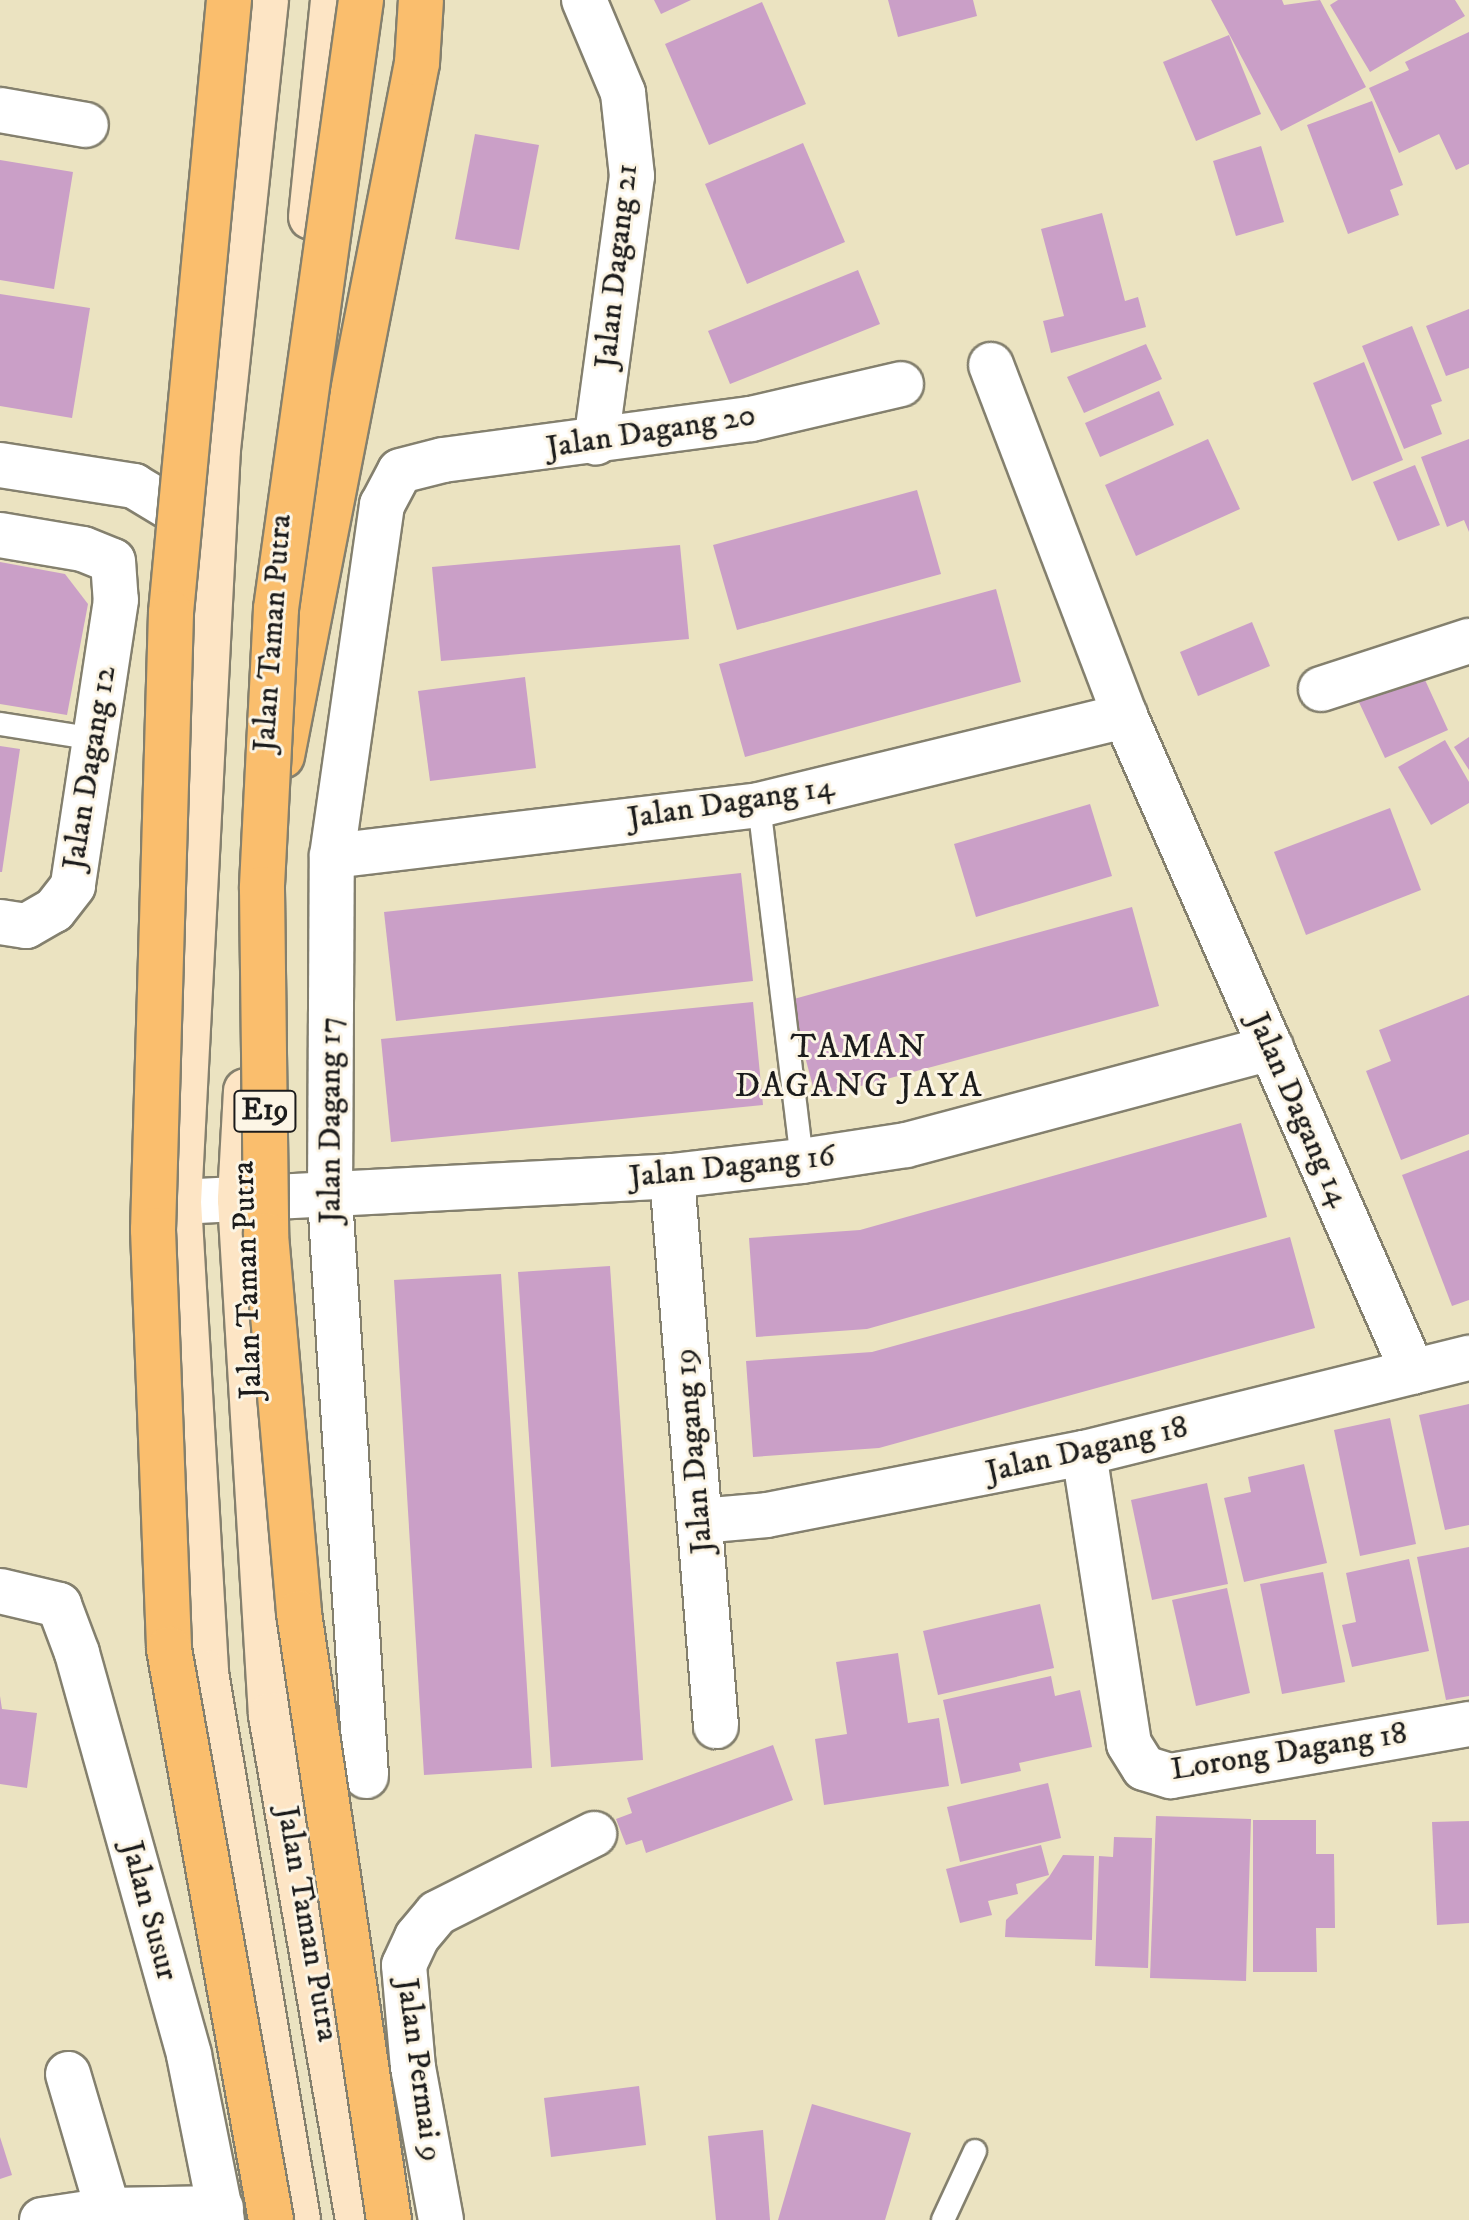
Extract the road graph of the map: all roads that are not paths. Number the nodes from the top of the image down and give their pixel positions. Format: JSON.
{"nodes":[{"id":1,"x":229,"y":0,"type":"edge"},
{"id":2,"x":266,"y":0,"type":"edge"},
{"id":3,"x":333,"y":0,"type":"edge"},
{"id":4,"x":361,"y":0,"type":"edge"},
{"id":5,"x":392,"y":0,"type":"edge"},
{"id":6,"x":421,"y":0,"type":"edge"},
{"id":7,"x":584,"y":0,"type":"edge"},
{"id":8,"x":0,"y":110,"type":"edge"},
{"id":9,"x":86,"y":125,"type":"dead end"},
{"id":10,"x":380,"y":251,"type":"junction"},
{"id":11,"x":991,"y":365,"type":"dead end"},
{"id":12,"x":901,"y":384,"type":"dead end"},
{"id":13,"x":596,"y":443,"type":"junction"},
{"id":14,"x":218,"y":448,"type":"junction"},
{"id":15,"x":0,"y":465,"type":"edge"},
{"id":16,"x":400,"y":471,"type":"joint"},
{"id":17,"x":134,"y":486,"type":"junction"},
{"id":18,"x":0,"y":535,"type":"edge"},
{"id":19,"x":212,"y":557,"type":"junction"},
{"id":20,"x":1469,"y":641,"type":"edge"},
{"id":21,"x":1321,"y":689,"type":"dead end"},
{"id":22,"x":1125,"y":716,"type":"junction"},
{"id":23,"x":0,"y":724,"type":"edge"},
{"id":24,"x":95,"y":739,"type":"junction"},
{"id":25,"x":759,"y":805,"type":"junction"},
{"id":26,"x":332,"y":856,"type":"junction"},
{"id":27,"x":257,"y":887,"type":"junction"},
{"id":28,"x":0,"y":922,"type":"edge"},
{"id":29,"x":1271,"y":1048,"type":"junction"},
{"id":30,"x":802,"y":1161,"type":"junction"},
{"id":31,"x":672,"y":1176,"type":"junction"},
{"id":32,"x":330,"y":1197,"type":"junction"},
{"id":33,"x":240,"y":1200,"type":"junction"},
{"id":34,"x":179,"y":1202,"type":"junction"},
{"id":35,"x":1469,"y":1358,"type":"edge"},
{"id":36,"x":1413,"y":1372,"type":"junction"},
{"id":37,"x":1084,"y":1453,"type":"junction"},
{"id":38,"x":700,"y":1521,"type":"junction"},
{"id":39,"x":0,"y":1591,"type":"edge"},
{"id":40,"x":1469,"y":1724,"type":"edge"},
{"id":41,"x":716,"y":1726,"type":"dead end"},
{"id":42,"x":366,"y":1776,"type":"dead end"},
{"id":43,"x":594,"y":1834,"type":"dead end"},
{"id":44,"x":68,"y":2074,"type":"dead end"},
{"id":45,"x":975,"y":2151,"type":"dead end"},
{"id":46,"x":108,"y":2210,"type":"junction"},
{"id":47,"x":222,"y":2214,"type":"edge"},
{"id":48,"x":42,"y":2220,"type":"edge"},
{"id":49,"x":271,"y":2220,"type":"edge"},
{"id":50,"x":298,"y":2220,"type":"edge"},
{"id":51,"x":358,"y":2220,"type":"edge"},
{"id":52,"x":389,"y":2220,"type":"edge"},
{"id":53,"x":441,"y":2220,"type":"edge"},
{"id":54,"x":943,"y":2220,"type":"edge"}],
"edges":[{"from":1,"to":49,"type":"highway","bridge":true},
{"from":2,"to":14,"type":"street","name":"Jalan Taman Putra"},
{"from":3,"to":27,"type":"street","name":"Jalan Taman Putra"},
{"from":4,"to":52,"type":"highway","number":"E19","bridge":true},
{"from":5,"to":10,"type":"highway"},
{"from":6,"to":10,"type":"highway"},
{"from":7,"to":13,"type":"street","name":"Jalan Dagang 21"},
{"from":8,"to":9,"type":"street"},
{"from":10,"to":27,"type":"highway"},
{"from":11,"to":22,"type":"street","name":"Jalan Dagang 14"},
{"from":12,"to":13,"type":"street","name":"Jalan Dagang 20"},
{"from":13,"to":16,"type":"street","name":"Jalan Dagang 20"},
{"from":14,"to":17,"type":"street"},
{"from":14,"to":19,"type":"street","name":"Jalan Taman Putra"},
{"from":15,"to":17,"type":"street"},
{"from":16,"to":26,"type":"street","name":"Jalan Dagang 17"},
{"from":17,"to":19,"type":"street"},
{"from":18,"to":24,"type":"street","name":"Jalan Dagang 12"},
{"from":19,"to":34,"type":"street","name":"Jalan Taman Putra"},
{"from":20,"to":21,"type":"street"},
{"from":22,"to":25,"type":"street","name":"Jalan Dagang 14"},
{"from":22,"to":29,"type":"street","name":"Jalan Dagang 14"},
{"from":23,"to":24,"type":"lane"},
{"from":24,"to":28,"type":"street","name":"Jalan Dagang 12"},
{"from":25,"to":26,"type":"street","name":"Jalan Dagang 14"},
{"from":25,"to":30,"type":"lane"},
{"from":26,"to":32,"type":"street","name":"Jalan Dagang 17"},
{"from":27,"to":33,"type":"street","name":"Jalan Taman Putra"},
{"from":29,"to":30,"type":"street","name":"Jalan Dagang 16"},
{"from":29,"to":36,"type":"street","name":"Jalan Dagang 14"},
{"from":30,"to":31,"type":"street","name":"Jalan Dagang 16"},
{"from":31,"to":32,"type":"street","name":"Jalan Dagang 16"},
{"from":31,"to":38,"type":"street","name":"Jalan Dagang 19"},
{"from":32,"to":33,"type":"street","name":"Jalan Dagang 16"},
{"from":32,"to":42,"type":"street","name":"Jalan Dagang 17"},
{"from":33,"to":34,"type":"street","name":"Jalan Dagang 16"},
{"from":33,"to":51,"type":"street","name":"Jalan Taman Putra"},
{"from":34,"to":50,"type":"street","name":"Jalan Taman Putra"},
{"from":35,"to":36,"type":"street","name":"Jalan Dagang 18"},
{"from":36,"to":37,"type":"street","name":"Jalan Dagang 18"},
{"from":37,"to":38,"type":"street","name":"Jalan Dagang 18"},
{"from":37,"to":40,"type":"street","name":"Lorong Dagang 18"},
{"from":38,"to":41,"type":"street","name":"Jalan Dagang 19"},
{"from":39,"to":47,"type":"street","name":"Jalan Susur"},
{"from":43,"to":53,"type":"street","name":"Jalan Permai 9"},
{"from":44,"to":46,"type":"street"},
{"from":45,"to":54,"type":"lane"},
{"from":46,"to":47,"type":"street"},
{"from":46,"to":48,"type":"street"}]}
